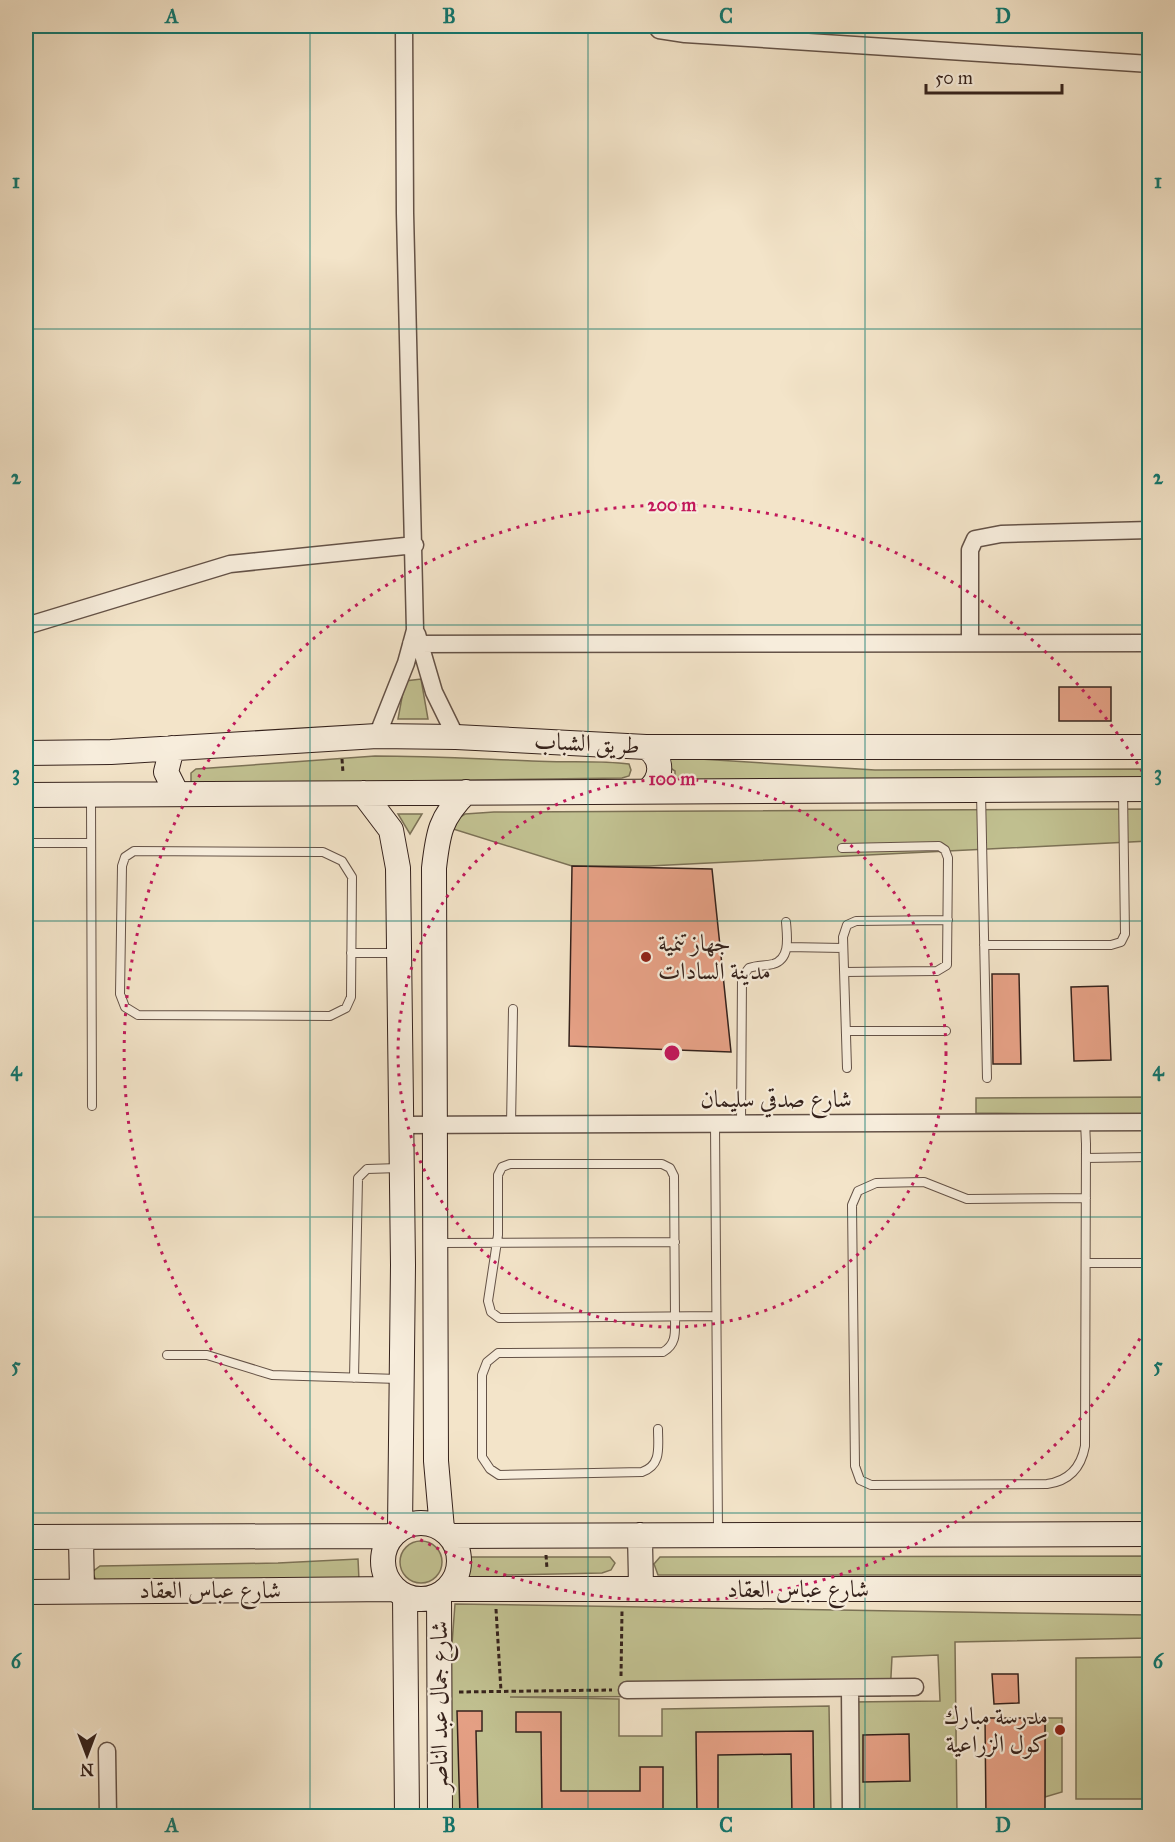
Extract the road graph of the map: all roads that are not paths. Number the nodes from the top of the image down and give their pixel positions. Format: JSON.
{"nodes":[{"id":1,"x":404,"y":26,"type":"edge"},
{"id":2,"x":656,"y":26,"type":"edge"},
{"id":3,"x":1149,"y":64,"type":"edge"},
{"id":4,"x":1149,"y":530,"type":"edge"},
{"id":5,"x":414,"y":545,"type":"junction"},
{"id":6,"x":26,"y":626,"type":"edge"},
{"id":7,"x":416,"y":639,"type":"junction"},
{"id":8,"x":970,"y":642,"type":"junction"},
{"id":9,"x":1149,"y":643,"type":"edge"},
{"id":10,"x":377,"y":736,"type":"junction"},
{"id":11,"x":456,"y":737,"type":"junction"},
{"id":12,"x":646,"y":747,"type":"junction"},
{"id":13,"x":1149,"y":747,"type":"edge"},
{"id":14,"x":172,"y":748,"type":"junction"},
{"id":15,"x":26,"y":753,"type":"edge"},
{"id":16,"x":981,"y":789,"type":"junction"},
{"id":17,"x":1123,"y":789,"type":"junction"},
{"id":18,"x":1149,"y":789,"type":"edge"},
{"id":19,"x":647,"y":791,"type":"junction"},
{"id":20,"x":466,"y":792,"type":"junction"},
{"id":21,"x":353,"y":793,"type":"junction"},
{"id":22,"x":91,"y":794,"type":"junction"},
{"id":23,"x":177,"y":794,"type":"junction"},
{"id":24,"x":26,"y":795,"type":"edge"},
{"id":25,"x":26,"y":843,"type":"edge"},
{"id":26,"x":91,"y":843,"type":"junction"},
{"id":27,"x":842,"y":848,"type":"dead end"},
{"id":28,"x":398,"y":868,"type":"junction"},
{"id":29,"x":434,"y":868,"type":"junction"},
{"id":30,"x":948,"y":920,"type":"junction"},
{"id":31,"x":786,"y":922,"type":"dead end"},
{"id":32,"x":984,"y":945,"type":"junction"},
{"id":33,"x":787,"y":947,"type":"junction"},
{"id":34,"x":843,"y":948,"type":"junction"},
{"id":35,"x":351,"y":953,"type":"junction"},
{"id":36,"x":400,"y":953,"type":"junction"},
{"id":37,"x":844,"y":972,"type":"junction"},
{"id":38,"x":513,"y":1009,"type":"dead end"},
{"id":39,"x":846,"y":1031,"type":"junction"},
{"id":40,"x":946,"y":1031,"type":"dead end"},
{"id":41,"x":847,"y":1068,"type":"dead end"},
{"id":42,"x":987,"y":1078,"type":"dead end"},
{"id":43,"x":92,"y":1106,"type":"dead end"},
{"id":44,"x":1085,"y":1122,"type":"junction"},
{"id":45,"x":1149,"y":1122,"type":"edge"},
{"id":46,"x":715,"y":1124,"type":"junction"},
{"id":47,"x":741,"y":1124,"type":"junction"},
{"id":48,"x":402,"y":1125,"type":"junction"},
{"id":49,"x":435,"y":1125,"type":"junction"},
{"id":50,"x":511,"y":1125,"type":"junction"},
{"id":51,"x":1149,"y":1157,"type":"edge"},
{"id":52,"x":1086,"y":1158,"type":"junction"},
{"id":53,"x":403,"y":1168,"type":"junction"},
{"id":54,"x":1086,"y":1198,"type":"junction"},
{"id":55,"x":675,"y":1242,"type":"junction"},
{"id":56,"x":497,"y":1243,"type":"junction"},
{"id":57,"x":436,"y":1254,"type":"junction"},
{"id":58,"x":1086,"y":1263,"type":"junction"},
{"id":59,"x":1149,"y":1263,"type":"edge"},
{"id":60,"x":404,"y":1265,"type":"junction"},
{"id":61,"x":716,"y":1316,"type":"junction"},
{"id":62,"x":675,"y":1317,"type":"junction"},
{"id":63,"x":167,"y":1354,"type":"dead end"},
{"id":64,"x":354,"y":1378,"type":"junction"},
{"id":65,"x":402,"y":1379,"type":"junction"},
{"id":66,"x":658,"y":1429,"type":"dead end"},
{"id":67,"x":396,"y":1533,"type":"junction"},
{"id":68,"x":446,"y":1533,"type":"junction"},
{"id":69,"x":1149,"y":1534,"type":"edge"},
{"id":70,"x":640,"y":1536,"type":"junction"},
{"id":71,"x":718,"y":1536,"type":"junction"},
{"id":72,"x":26,"y":1537,"type":"edge"},
{"id":73,"x":81,"y":1537,"type":"junction"},
{"id":74,"x":631,"y":1589,"type":"junction"},
{"id":75,"x":1149,"y":1589,"type":"edge"},
{"id":76,"x":82,"y":1591,"type":"junction"},
{"id":77,"x":26,"y":1592,"type":"edge"},
{"id":78,"x":400,"y":1592,"type":"junction"},
{"id":79,"x":443,"y":1592,"type":"junction"},
{"id":80,"x":915,"y":1687,"type":"dead end"},
{"id":81,"x":850,"y":1688,"type":"junction"},
{"id":82,"x":624,"y":1690,"type":"road end"},
{"id":83,"x":107,"y":1751,"type":"dead end"},
{"id":84,"x":108,"y":1816,"type":"edge"},
{"id":85,"x":407,"y":1816,"type":"edge"},
{"id":86,"x":440,"y":1816,"type":"edge"},
{"id":87,"x":851,"y":1816,"type":"edge"}],
"edges":[{"from":1,"to":5,"type":"street"},
{"from":2,"to":3,"type":"street"},
{"from":4,"to":8,"type":"street"},
{"from":5,"to":6,"type":"street"},
{"from":5,"to":7,"type":"street"},
{"from":7,"to":8,"type":"street"},
{"from":7,"to":10,"type":"street"},
{"from":7,"to":11,"type":"street"},
{"from":8,"to":9,"type":"street"},
{"from":10,"to":11,"type":"main road","name":"طريق الشباب"},
{"from":10,"to":14,"type":"main road","name":"طريق الشباب"},
{"from":11,"to":12,"type":"main road","name":"طريق الشباب"},
{"from":12,"to":13,"type":"main road","name":"طريق الشباب"},
{"from":12,"to":19,"type":"main road"},
{"from":14,"to":15,"type":"main road","name":"طريق الشباب"},
{"from":14,"to":23,"type":"main road"},
{"from":16,"to":17,"type":"main road","name":"طريق الشباب"},
{"from":16,"to":19,"type":"main road","name":"طريق الشباب"},
{"from":16,"to":32,"type":"lane"},
{"from":17,"to":18,"type":"main road","name":"طريق الشباب"},
{"from":17,"to":32,"type":"lane"},
{"from":19,"to":20,"type":"main road","name":"طريق الشباب"},
{"from":20,"to":21,"type":"main road","name":"طريق الشباب"},
{"from":20,"to":29,"type":"main road"},
{"from":21,"to":23,"type":"main road","name":"طريق الشباب"},
{"from":21,"to":28,"type":"main road"},
{"from":22,"to":23,"type":"main road","name":"طريق الشباب"},
{"from":22,"to":24,"type":"main road","name":"طريق الشباب"},
{"from":22,"to":26,"type":"lane"},
{"from":25,"to":26,"type":"lane"},
{"from":26,"to":43,"type":"lane"},
{"from":27,"to":30,"type":"lane"},
{"from":28,"to":29,"type":"main road"},
{"from":28,"to":36,"type":"main road"},
{"from":29,"to":49,"type":"main road"},
{"from":30,"to":34,"type":"lane"},
{"from":30,"to":37,"type":"lane"},
{"from":31,"to":33,"type":"lane"},
{"from":32,"to":42,"type":"lane"},
{"from":33,"to":34,"type":"lane"},
{"from":33,"to":47,"type":"lane"},
{"from":34,"to":37,"type":"lane"},
{"from":35,"to":35,"type":"lane"},
{"from":35,"to":36,"type":"lane"},
{"from":36,"to":48,"type":"main road"},
{"from":37,"to":39,"type":"lane"},
{"from":38,"to":50,"type":"lane"},
{"from":39,"to":40,"type":"lane"},
{"from":39,"to":41,"type":"lane"},
{"from":44,"to":45,"type":"street","name":"شارع صدقي سليمان"},
{"from":44,"to":47,"type":"street","name":"شارع صدقي سليمان"},
{"from":44,"to":52,"type":"lane"},
{"from":46,"to":47,"type":"street","name":"شارع صدقي سليمان"},
{"from":46,"to":50,"type":"street","name":"شارع صدقي سليمان"},
{"from":46,"to":61,"type":"lane"},
{"from":48,"to":49,"type":"street","name":"شارع صدقي سليمان"},
{"from":48,"to":53,"type":"main road"},
{"from":49,"to":50,"type":"street","name":"شارع صدقي سليمان"},
{"from":49,"to":57,"type":"main road"},
{"from":51,"to":52,"type":"lane"},
{"from":52,"to":54,"type":"lane"},
{"from":53,"to":60,"type":"main road"},
{"from":53,"to":64,"type":"lane"},
{"from":54,"to":58,"type":"lane"},
{"from":54,"to":58,"type":"lane"},
{"from":55,"to":56,"type":"lane"},
{"from":55,"to":56,"type":"lane"},
{"from":55,"to":62,"type":"lane"},
{"from":56,"to":57,"type":"lane"},
{"from":56,"to":62,"type":"lane"},
{"from":57,"to":60,"type":"main road"},
{"from":57,"to":68,"type":"main road"},
{"from":58,"to":59,"type":"lane"},
{"from":60,"to":65,"type":"main road"},
{"from":61,"to":62,"type":"lane"},
{"from":61,"to":71,"type":"lane"},
{"from":62,"to":66,"type":"lane"},
{"from":63,"to":64,"type":"lane"},
{"from":64,"to":65,"type":"lane"},
{"from":65,"to":67,"type":"main road"},
{"from":67,"to":68,"type":"main road"},
{"from":67,"to":73,"type":"main road"},
{"from":67,"to":78,"type":"main road"},
{"from":68,"to":70,"type":"main road"},
{"from":68,"to":79,"type":"main road"},
{"from":69,"to":71,"type":"main road"},
{"from":70,"to":71,"type":"main road"},
{"from":70,"to":74,"type":"main road"},
{"from":72,"to":73,"type":"main road"},
{"from":73,"to":76,"type":"main road"},
{"from":74,"to":75,"type":"main road","name":"شارع عباس العقاد"},
{"from":74,"to":79,"type":"main road","name":"شارع عباس العقاد"},
{"from":76,"to":77,"type":"main road","name":"شارع عباس العقاد"},
{"from":76,"to":78,"type":"main road","name":"شارع عباس العقاد"},
{"from":78,"to":79,"type":"main road"},
{"from":78,"to":85,"type":"main road","name":"شارع جمال عبد الناصر"},
{"from":79,"to":86,"type":"main road","name":"شارع جمال عبد الناصر"},
{"from":80,"to":81,"type":"street"},
{"from":81,"to":82,"type":"street"},
{"from":81,"to":87,"type":"street"},
{"from":83,"to":84,"type":"street"}]}
